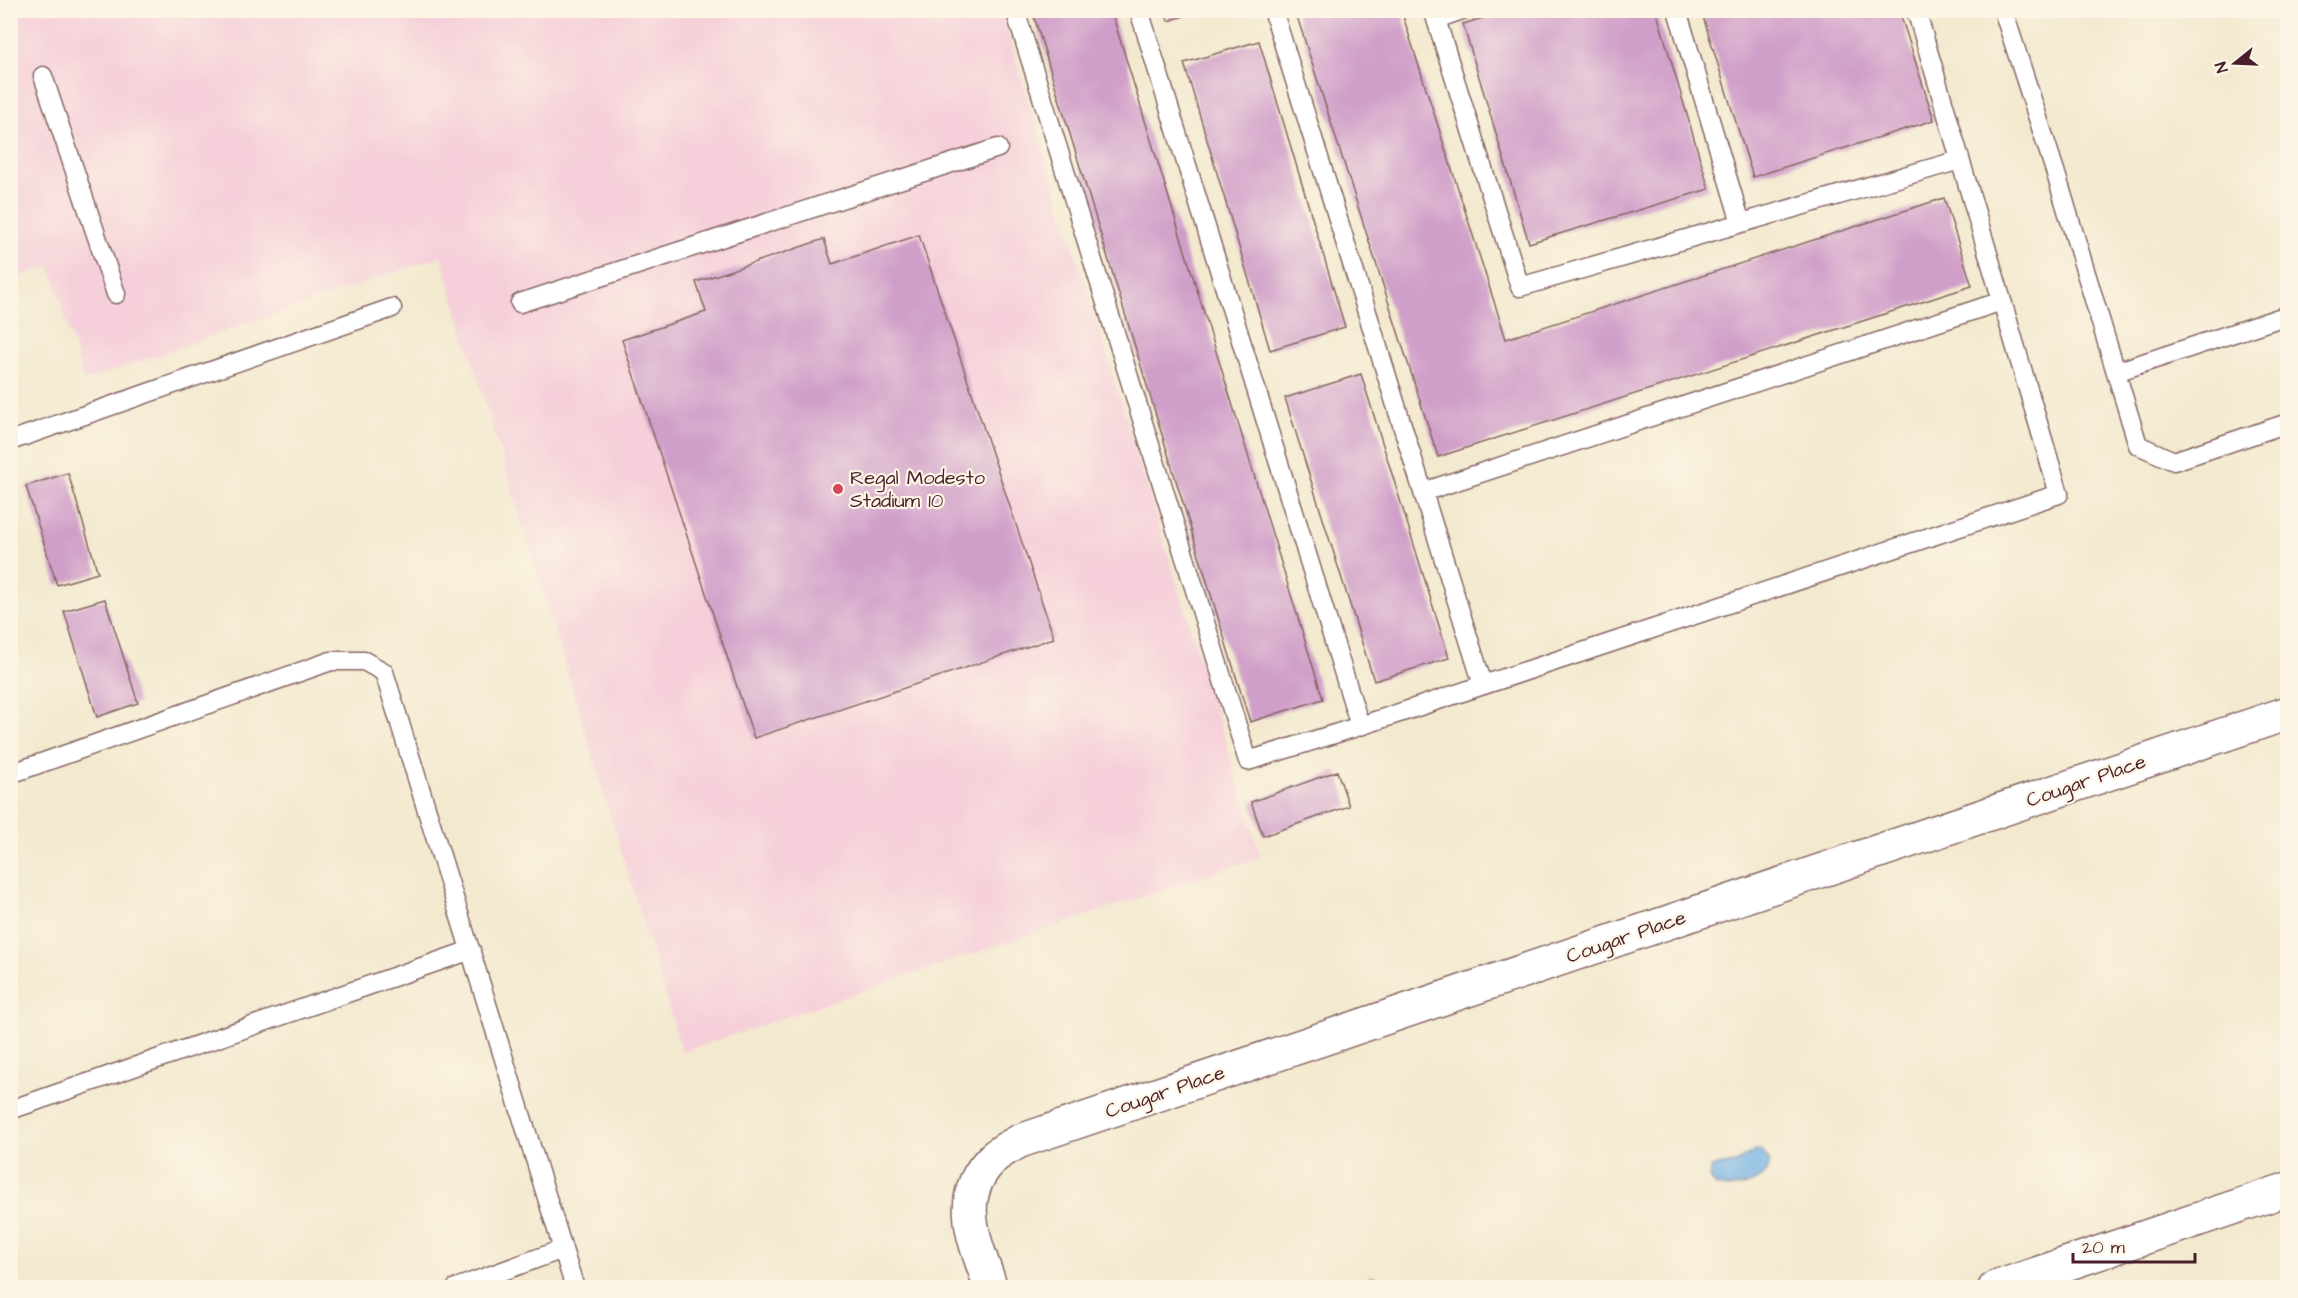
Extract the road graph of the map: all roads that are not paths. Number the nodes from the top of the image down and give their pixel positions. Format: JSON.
{"nodes":[{"id":1,"x":1015,"y":10,"type":"edge"},
{"id":2,"x":1139,"y":10,"type":"edge"},
{"id":3,"x":1274,"y":10,"type":"edge"},
{"id":4,"x":1462,"y":10,"type":"edge"},
{"id":5,"x":1677,"y":10,"type":"edge"},
{"id":6,"x":1916,"y":10,"type":"edge"},
{"id":7,"x":2003,"y":10,"type":"edge"},
{"id":8,"x":1434,"y":15,"type":"edge"},
{"id":9,"x":43,"y":76,"type":"dead end"},
{"id":10,"x":998,"y":148,"type":"dead end"},
{"id":11,"x":1960,"y":160,"type":"junction"},
{"id":12,"x":1741,"y":223,"type":"junction"},
{"id":13,"x":116,"y":294,"type":"dead end"},
{"id":14,"x":2002,"y":301,"type":"junction"},
{"id":15,"x":520,"y":303,"type":"dead end"},
{"id":16,"x":392,"y":308,"type":"dead end"},
{"id":17,"x":2288,"y":315,"type":"edge"},
{"id":18,"x":2116,"y":372,"type":"junction"},
{"id":19,"x":2288,"y":423,"type":"edge"},
{"id":20,"x":10,"y":441,"type":"edge"},
{"id":21,"x":1423,"y":492,"type":"junction"},
{"id":22,"x":1483,"y":685,"type":"junction"},
{"id":23,"x":2288,"y":713,"type":"edge"},
{"id":24,"x":1360,"y":726,"type":"junction"},
{"id":25,"x":10,"y":774,"type":"edge"},
{"id":26,"x":471,"y":950,"type":"junction"},
{"id":27,"x":10,"y":1110,"type":"edge"},
{"id":28,"x":2288,"y":1189,"type":"edge"},
{"id":29,"x":563,"y":1249,"type":"junction"},
{"id":30,"x":456,"y":1287,"type":"edge"},
{"id":31,"x":575,"y":1287,"type":"edge"},
{"id":32,"x":991,"y":1287,"type":"edge"},
{"id":33,"x":1995,"y":1287,"type":"edge"}],
"edges":[{"from":1,"to":24,"type":"lane"},
{"from":2,"to":24,"type":"lane"},
{"from":3,"to":21,"type":"lane"},
{"from":4,"to":8,"type":"lane"},
{"from":5,"to":12,"type":"lane"},
{"from":6,"to":11,"type":"lane"},
{"from":7,"to":18,"type":"lane"},
{"from":8,"to":12,"type":"lane"},
{"from":9,"to":13,"type":"lane"},
{"from":10,"to":15,"type":"lane"},
{"from":11,"to":12,"type":"lane"},
{"from":11,"to":14,"type":"lane"},
{"from":14,"to":21,"type":"lane"},
{"from":14,"to":22,"type":"lane"},
{"from":16,"to":20,"type":"lane"},
{"from":17,"to":18,"type":"lane"},
{"from":18,"to":19,"type":"lane"},
{"from":21,"to":22,"type":"lane"},
{"from":22,"to":24,"type":"lane"},
{"from":23,"to":32,"type":"street","name":"Cougar Place"},
{"from":25,"to":26,"type":"lane"},
{"from":26,"to":27,"type":"lane"},
{"from":26,"to":29,"type":"lane"},
{"from":28,"to":33,"type":"street"},
{"from":29,"to":30,"type":"lane"},
{"from":29,"to":31,"type":"lane"}]}
